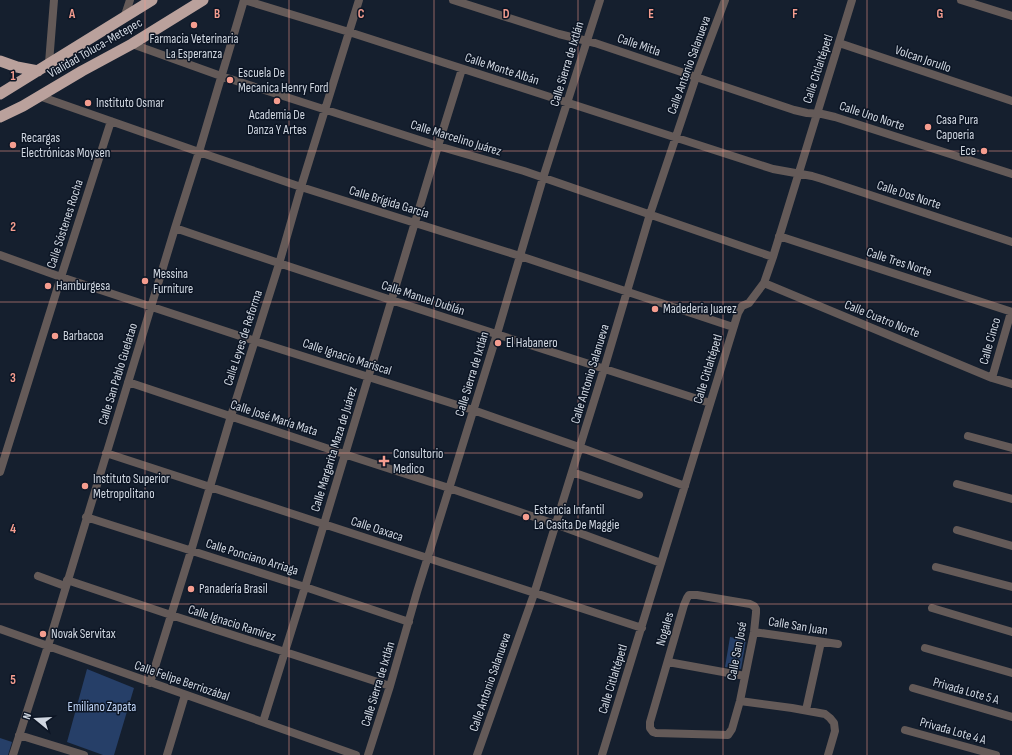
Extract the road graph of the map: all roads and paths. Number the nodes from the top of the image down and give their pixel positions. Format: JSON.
{"nodes":[{"id":1,"x":54,"y":0,"type":"edge"},
{"id":2,"x":130,"y":0,"type":"edge"},
{"id":3,"x":152,"y":0,"type":"edge"},
{"id":4,"x":202,"y":0,"type":"edge"},
{"id":5,"x":244,"y":0,"type":"edge"},
{"id":6,"x":359,"y":0,"type":"edge"},
{"id":7,"x":453,"y":0,"type":"edge"},
{"id":8,"x":600,"y":0,"type":"edge"},
{"id":9,"x":725,"y":0,"type":"edge"},
{"id":10,"x":852,"y":0,"type":"edge"},
{"id":11,"x":961,"y":0,"type":"edge"},
{"id":12,"x":1012,"y":16,"type":"edge"},
{"id":13,"x":124,"y":18,"type":"junction"},
{"id":14,"x":349,"y":32,"type":"junction"},
{"id":15,"x":587,"y":41,"type":"junction"},
{"id":16,"x":839,"y":43,"type":"junction"},
{"id":17,"x":132,"y":44,"type":"junction"},
{"id":18,"x":0,"y":61,"type":"edge"},
{"id":19,"x":49,"y":63,"type":"junction"},
{"id":20,"x":462,"y":69,"type":"junction"},
{"id":21,"x":38,"y":71,"type":"junction"},
{"id":22,"x":221,"y":76,"type":"junction"},
{"id":23,"x":696,"y":77,"type":"junction"},
{"id":24,"x":0,"y":94,"type":"edge"},
{"id":25,"x":39,"y":96,"type":"junction"},
{"id":26,"x":1012,"y":101,"type":"edge"},
{"id":27,"x":567,"y":103,"type":"junction"},
{"id":28,"x":325,"y":110,"type":"junction"},
{"id":29,"x":816,"y":113,"type":"junction"},
{"id":30,"x":0,"y":117,"type":"edge"},
{"id":31,"x":111,"y":121,"type":"junction"},
{"id":32,"x":676,"y":138,"type":"junction"},
{"id":33,"x":438,"y":146,"type":"junction"},
{"id":34,"x":199,"y":152,"type":"junction"},
{"id":35,"x":798,"y":174,"type":"junction"},
{"id":36,"x":1012,"y":174,"type":"edge"},
{"id":37,"x":543,"y":178,"type":"junction"},
{"id":38,"x":301,"y":187,"type":"junction"},
{"id":39,"x":650,"y":214,"type":"junction"},
{"id":40,"x":415,"y":223,"type":"junction"},
{"id":41,"x":175,"y":228,"type":"junction"},
{"id":42,"x":779,"y":236,"type":"junction"},
{"id":43,"x":1012,"y":242,"type":"edge"},
{"id":44,"x":0,"y":255,"type":"edge"},
{"id":45,"x":520,"y":256,"type":"junction"},
{"id":46,"x":773,"y":257,"type":"junction"},
{"id":47,"x":279,"y":264,"type":"junction"},
{"id":48,"x":61,"y":277,"type":"junction"},
{"id":49,"x":764,"y":284,"type":"junction"},
{"id":50,"x":627,"y":292,"type":"junction"},
{"id":51,"x":392,"y":301,"type":"junction"},
{"id":52,"x":151,"y":307,"type":"junction"},
{"id":53,"x":1012,"y":312,"type":"edge"},
{"id":54,"x":733,"y":327,"type":"junction"},
{"id":55,"x":497,"y":334,"type":"junction"},
{"id":56,"x":255,"y":341,"type":"junction"},
{"id":57,"x":604,"y":369,"type":"junction"},
{"id":58,"x":368,"y":377,"type":"junction"},
{"id":59,"x":992,"y":378,"type":"junction"},
{"id":60,"x":128,"y":382,"type":"junction"},
{"id":61,"x":1012,"y":384,"type":"edge"},
{"id":62,"x":710,"y":403,"type":"junction"},
{"id":63,"x":473,"y":410,"type":"junction"},
{"id":64,"x":231,"y":416,"type":"junction"},
{"id":65,"x":968,"y":436,"type":"dead end"},
{"id":66,"x":579,"y":447,"type":"junction"},
{"id":67,"x":1012,"y":448,"type":"edge"},
{"id":68,"x":106,"y":452,"type":"junction"},
{"id":69,"x":344,"y":454,"type":"junction"},
{"id":70,"x":0,"y":472,"type":"edge"},
{"id":71,"x":572,"y":472,"type":"junction"},
{"id":72,"x":957,"y":484,"type":"dead end"},
{"id":73,"x":685,"y":486,"type":"junction"},
{"id":74,"x":210,"y":487,"type":"junction"},
{"id":75,"x":449,"y":488,"type":"junction"},
{"id":76,"x":639,"y":495,"type":"dead end"},
{"id":77,"x":1012,"y":499,"type":"edge"},
{"id":78,"x":86,"y":517,"type":"junction"},
{"id":79,"x":324,"y":524,"type":"junction"},
{"id":80,"x":555,"y":524,"type":"junction"},
{"id":81,"x":957,"y":530,"type":"dead end"},
{"id":82,"x":1012,"y":546,"type":"edge"},
{"id":83,"x":191,"y":551,"type":"junction"},
{"id":84,"x":428,"y":558,"type":"junction"},
{"id":85,"x":661,"y":564,"type":"junction"},
{"id":86,"x":936,"y":567,"type":"dead end"},
{"id":87,"x":38,"y":576,"type":"dead end"},
{"id":88,"x":66,"y":583,"type":"junction"},
{"id":89,"x":305,"y":587,"type":"junction"},
{"id":90,"x":1012,"y":587,"type":"edge"},
{"id":91,"x":534,"y":594,"type":"junction"},
{"id":92,"x":754,"y":606,"type":"joint"},
{"id":93,"x":932,"y":608,"type":"dead end"},
{"id":94,"x":170,"y":616,"type":"junction"},
{"id":95,"x":409,"y":622,"type":"junction"},
{"id":96,"x":642,"y":628,"type":"junction"},
{"id":97,"x":0,"y":629,"type":"edge"},
{"id":98,"x":754,"y":632,"type":"junction"},
{"id":99,"x":1012,"y":632,"type":"edge"},
{"id":100,"x":821,"y":642,"type":"junction"},
{"id":101,"x":838,"y":644,"type":"dead end"},
{"id":102,"x":48,"y":646,"type":"junction"},
{"id":103,"x":925,"y":648,"type":"dead end"},
{"id":104,"x":285,"y":652,"type":"junction"},
{"id":105,"x":668,"y":662,"type":"junction"},
{"id":106,"x":1012,"y":673,"type":"edge"},
{"id":107,"x":745,"y":676,"type":"junction"},
{"id":108,"x":150,"y":683,"type":"junction"},
{"id":109,"x":390,"y":686,"type":"junction"},
{"id":110,"x":913,"y":688,"type":"dead end"},
{"id":111,"x":184,"y":694,"type":"junction"},
{"id":112,"x":740,"y":702,"type":"junction"},
{"id":113,"x":806,"y":710,"type":"junction"},
{"id":114,"x":1012,"y":717,"type":"edge"},
{"id":115,"x":263,"y":722,"type":"junction"},
{"id":116,"x":905,"y":730,"type":"dead end"},
{"id":117,"x":728,"y":734,"type":"joint"},
{"id":118,"x":19,"y":735,"type":"junction"},
{"id":119,"x":13,"y":755,"type":"edge"},
{"id":120,"x":84,"y":755,"type":"edge"},
{"id":121,"x":167,"y":755,"type":"edge"},
{"id":122,"x":356,"y":755,"type":"edge"},
{"id":123,"x":368,"y":755,"type":"edge"},
{"id":124,"x":477,"y":755,"type":"edge"},
{"id":125,"x":602,"y":755,"type":"edge"},
{"id":126,"x":828,"y":755,"type":"edge"},
{"id":127,"x":996,"y":755,"type":"edge"}],
"edges":[{"from":1,"to":19,"type":"street"},
{"from":2,"to":13,"type":"street"},
{"from":3,"to":13,"type":"highway","name":"Vialidad Toluca-Metepec"},
{"from":4,"to":17,"type":"highway","name":"Vialidad Toluca-Metepec"},
{"from":5,"to":14,"type":"street","name":"Calle Monte Albán"},
{"from":5,"to":22,"type":"street","name":"Calle San Pablo Guelatao"},
{"from":6,"to":14,"type":"street","name":"Calle Leyes de Reforma"},
{"from":7,"to":15,"type":"street","name":"Calle Mitla"},
{"from":8,"to":15,"type":"street","name":"Calle Sierra de Ixtlán"},
{"from":9,"to":23,"type":"street","name":"Calle Antonio Salanueva"},
{"from":10,"to":16,"type":"street","name":"Calle Citlaltépetl"},
{"from":11,"to":12,"type":"street"},
{"from":13,"to":19,"type":"highway","name":"Vialidad Toluca-Metepec"},
{"from":14,"to":20,"type":"street","name":"Calle Monte Albán"},
{"from":14,"to":28,"type":"street","name":"Calle Leyes de Reforma"},
{"from":15,"to":23,"type":"street","name":"Calle Mitla"},
{"from":15,"to":27,"type":"street","name":"Calle Sierra de Ixtlán"},
{"from":16,"to":26,"type":"street","name":"Volcan Jorullo"},
{"from":16,"to":29,"type":"street","name":"Calle Citlaltépetl"},
{"from":17,"to":22,"type":"street","name":"Calle Marcelino Juárez"},
{"from":17,"to":25,"type":"highway","name":"Vialidad Toluca-Metepec"},
{"from":18,"to":21,"type":"highway"},
{"from":19,"to":21,"type":"highway","name":"Vialidad Toluca-Metepec"},
{"from":20,"to":27,"type":"street","name":"Calle Monte Albán"},
{"from":20,"to":33,"type":"street","name":"Calle Margarita Maza de Juárez"},
{"from":21,"to":24,"type":"highway","name":"Vialidad Toluca-Metepec"},
{"from":22,"to":28,"type":"street","name":"Calle Marcelino Juárez"},
{"from":22,"to":34,"type":"street","name":"Calle San Pablo Guelatao"},
{"from":23,"to":29,"type":"street","name":"Calle Mitla"},
{"from":23,"to":32,"type":"street","name":"Calle Antonio Salanueva"},
{"from":25,"to":30,"type":"highway","name":"Vialidad Toluca-Metepec"},
{"from":25,"to":31,"type":"street","name":"Calle Brígida García"},
{"from":27,"to":32,"type":"street","name":"Calle Monte Albán"},
{"from":27,"to":37,"type":"street","name":"Calle Sierra de Ixtlán"},
{"from":28,"to":33,"type":"street","name":"Calle Marcelino Juárez"},
{"from":28,"to":38,"type":"street","name":"Calle Leyes de Reforma"},
{"from":29,"to":35,"type":"street","name":"Calle Citlaltépetl"},
{"from":29,"to":36,"type":"street","name":"Calle Uno Norte"},
{"from":31,"to":34,"type":"street","name":"Calle Brígida García"},
{"from":31,"to":48,"type":"street","name":"Calle Sóstenes Rocha"},
{"from":32,"to":35,"type":"street","name":"Calle Monte Albán"},
{"from":32,"to":39,"type":"street","name":"Calle Antonio Salanueva"},
{"from":33,"to":37,"type":"street","name":"Calle Marcelino Juárez"},
{"from":33,"to":40,"type":"street","name":"Calle Margarita Maza de Juárez"},
{"from":34,"to":38,"type":"street","name":"Calle Brígida García"},
{"from":34,"to":41,"type":"street","name":"Calle San Pablo Guelatao"},
{"from":35,"to":42,"type":"street","name":"Calle Citlaltépetl"},
{"from":35,"to":43,"type":"street","name":"Calle Dos Norte"},
{"from":37,"to":39,"type":"street","name":"Calle Marcelino Juárez"},
{"from":37,"to":45,"type":"street","name":"Calle Sierra de Ixtlán"},
{"from":38,"to":40,"type":"street","name":"Calle Brígida García"},
{"from":38,"to":47,"type":"street","name":"Calle Leyes de Reforma"},
{"from":39,"to":46,"type":"street","name":"Calle Marcelino Juárez"},
{"from":39,"to":50,"type":"street","name":"Calle Antonio Salanueva"},
{"from":40,"to":45,"type":"street","name":"Calle Brígida García"},
{"from":40,"to":51,"type":"street","name":"Calle Margarita Maza de Juárez"},
{"from":41,"to":47,"type":"street","name":"Calle Manuel Dublán"},
{"from":41,"to":52,"type":"street","name":"Calle San Pablo Guelatao"},
{"from":42,"to":46,"type":"street","name":"Calle Citlaltépetl"},
{"from":42,"to":53,"type":"street","name":"Calle Tres Norte"},
{"from":44,"to":48,"type":"street","name":"Calle Ignacio Mariscal"},
{"from":45,"to":50,"type":"street","name":"Calle Brígida García"},
{"from":45,"to":55,"type":"street","name":"Calle Sierra de Ixtlán"},
{"from":46,"to":49,"type":"street","name":"Calle Citlaltépetl"},
{"from":47,"to":51,"type":"street","name":"Calle Manuel Dublán"},
{"from":47,"to":56,"type":"street","name":"Calle Leyes de Reforma"},
{"from":48,"to":52,"type":"street","name":"Calle Ignacio Mariscal"},
{"from":48,"to":70,"type":"street","name":"Calle Sóstenes Rocha"},
{"from":49,"to":54,"type":"street","name":"Calle Citlaltépetl"},
{"from":49,"to":59,"type":"street","name":"Calle Cuatro Norte"},
{"from":50,"to":54,"type":"street","name":"Calle Brígida García"},
{"from":50,"to":57,"type":"street","name":"Calle Antonio Salanueva"},
{"from":51,"to":55,"type":"street","name":"Calle Manuel Dublán"},
{"from":51,"to":58,"type":"street","name":"Calle Margarita Maza de Juárez"},
{"from":52,"to":56,"type":"street","name":"Calle Ignacio Mariscal"},
{"from":52,"to":60,"type":"street","name":"Calle San Pablo Guelatao"},
{"from":53,"to":59,"type":"street","name":"Calle Cinco"},
{"from":54,"to":62,"type":"street","name":"Calle Citlaltépetl"},
{"from":55,"to":57,"type":"street","name":"Calle Manuel Dublán"},
{"from":55,"to":63,"type":"street","name":"Calle Sierra de Ixtlán"},
{"from":56,"to":58,"type":"street","name":"Calle Ignacio Mariscal"},
{"from":56,"to":64,"type":"street","name":"Calle Leyes de Reforma"},
{"from":57,"to":62,"type":"street","name":"Calle Manuel Dublán"},
{"from":57,"to":66,"type":"street","name":"Calle Antonio Salanueva"},
{"from":58,"to":63,"type":"street","name":"Calle Ignacio Mariscal"},
{"from":58,"to":69,"type":"street","name":"Calle Margarita Maza de Juárez"},
{"from":59,"to":61,"type":"street","name":"Calle Cuatro Norte"},
{"from":60,"to":64,"type":"street","name":"Calle José María Mata"},
{"from":60,"to":68,"type":"street","name":"Calle San Pablo Guelatao"},
{"from":62,"to":73,"type":"street","name":"Calle Citlaltépetl"},
{"from":63,"to":66,"type":"street","name":"Calle Ignacio Mariscal"},
{"from":63,"to":75,"type":"street","name":"Calle Sierra de Ixtlán"},
{"from":64,"to":69,"type":"street","name":"Calle José María Mata"},
{"from":64,"to":74,"type":"street","name":"Calle Leyes de Reforma"},
{"from":65,"to":67,"type":"street"},
{"from":66,"to":71,"type":"street","name":"Calle Antonio Salanueva"},
{"from":66,"to":73,"type":"street","name":"Calle Ignacio Mariscal"},
{"from":68,"to":74,"type":"street","name":"Calle Oaxaca"},
{"from":68,"to":78,"type":"street","name":"Calle San Pablo Guelatao"},
{"from":69,"to":75,"type":"street","name":"Calle José María Mata"},
{"from":69,"to":79,"type":"street","name":"Calle Margarita Maza de Juárez"},
{"from":71,"to":76,"type":"street"},
{"from":71,"to":80,"type":"street","name":"Calle Antonio Salanueva"},
{"from":72,"to":77,"type":"street"},
{"from":73,"to":85,"type":"street","name":"Calle Citlaltépetl"},
{"from":74,"to":79,"type":"street","name":"Calle Oaxaca"},
{"from":74,"to":83,"type":"street","name":"Calle Leyes de Reforma"},
{"from":75,"to":80,"type":"street","name":"Calle José María Mata"},
{"from":75,"to":84,"type":"street","name":"Calle Sierra de Ixtlán"},
{"from":78,"to":83,"type":"street","name":"Calle Ponciano Arriaga"},
{"from":78,"to":88,"type":"street","name":"Calle San Pablo Guelatao"},
{"from":79,"to":84,"type":"street","name":"Calle Oaxaca"},
{"from":79,"to":89,"type":"street","name":"Calle Margarita Maza de Juárez"},
{"from":80,"to":85,"type":"street","name":"Calle José María Mata"},
{"from":80,"to":91,"type":"street","name":"Calle Antonio Salanueva"},
{"from":81,"to":82,"type":"street"},
{"from":83,"to":89,"type":"street","name":"Calle Ponciano Arriaga"},
{"from":83,"to":94,"type":"street","name":"Calle Leyes de Reforma"},
{"from":84,"to":91,"type":"street","name":"Calle Oaxaca"},
{"from":84,"to":95,"type":"street","name":"Calle Sierra de Ixtlán"},
{"from":85,"to":96,"type":"street","name":"Calle Citlaltépetl"},
{"from":86,"to":90,"type":"street"},
{"from":87,"to":88,"type":"street","name":"Calle Ignacio Ramírez"},
{"from":88,"to":94,"type":"street","name":"Calle Ignacio Ramírez"},
{"from":88,"to":102,"type":"street","name":"Calle San Pablo Guelatao"},
{"from":89,"to":95,"type":"street","name":"Calle Ponciano Arriaga"},
{"from":89,"to":104,"type":"street","name":"Calle Margarita Maza de Juárez"},
{"from":91,"to":96,"type":"street","name":"Calle Oaxaca"},
{"from":91,"to":124,"type":"street","name":"Calle Antonio Salanueva"},
{"from":92,"to":98,"type":"street","name":"Calle San José"},
{"from":92,"to":105,"type":"street","name":"Nogales"},
{"from":93,"to":99,"type":"street"},
{"from":94,"to":104,"type":"street","name":"Calle Ignacio Ramírez"},
{"from":94,"to":108,"type":"street","name":"Calle Leyes de Reforma"},
{"from":95,"to":109,"type":"street","name":"Calle Sierra de Ixtlán"},
{"from":96,"to":125,"type":"street","name":"Calle Citlaltépetl"},
{"from":97,"to":102,"type":"street","name":"Calle Felipe Berriozábal"},
{"from":98,"to":100,"type":"street","name":"Calle San Juan"},
{"from":98,"to":107,"type":"street","name":"Calle San José"},
{"from":100,"to":101,"type":"street","name":"Calle San Juan"},
{"from":100,"to":113,"type":"street"},
{"from":102,"to":108,"type":"street","name":"Calle Felipe Berriozábal"},
{"from":102,"to":118,"type":"street","name":"Calle San Pablo Guelatao"},
{"from":103,"to":106,"type":"street"},
{"from":104,"to":109,"type":"street","name":"Calle Ignacio Ramírez"},
{"from":104,"to":115,"type":"street","name":"Calle Margarita Maza de Juárez"},
{"from":105,"to":107,"type":"street"},
{"from":105,"to":117,"type":"street","name":"Nogales"},
{"from":107,"to":112,"type":"street","name":"Calle San José"},
{"from":108,"to":111,"type":"street","name":"Calle Felipe Berriozábal"},
{"from":109,"to":123,"type":"street","name":"Calle Sierra de Ixtlán"},
{"from":110,"to":114,"type":"street","name":"Privada Lote 5 A"},
{"from":111,"to":115,"type":"street","name":"Calle Felipe Berriozábal"},
{"from":111,"to":121,"type":"street"},
{"from":112,"to":113,"type":"street"},
{"from":112,"to":117,"type":"street","name":"Calle San José"},
{"from":113,"to":126,"type":"street"},
{"from":115,"to":122,"type":"street","name":"Calle Felipe Berriozábal"},
{"from":116,"to":127,"type":"street","name":"Privada Lote 4 A"},
{"from":118,"to":119,"type":"street","name":"Calle San Pablo Guelatao"},
{"from":118,"to":120,"type":"street"}]}
